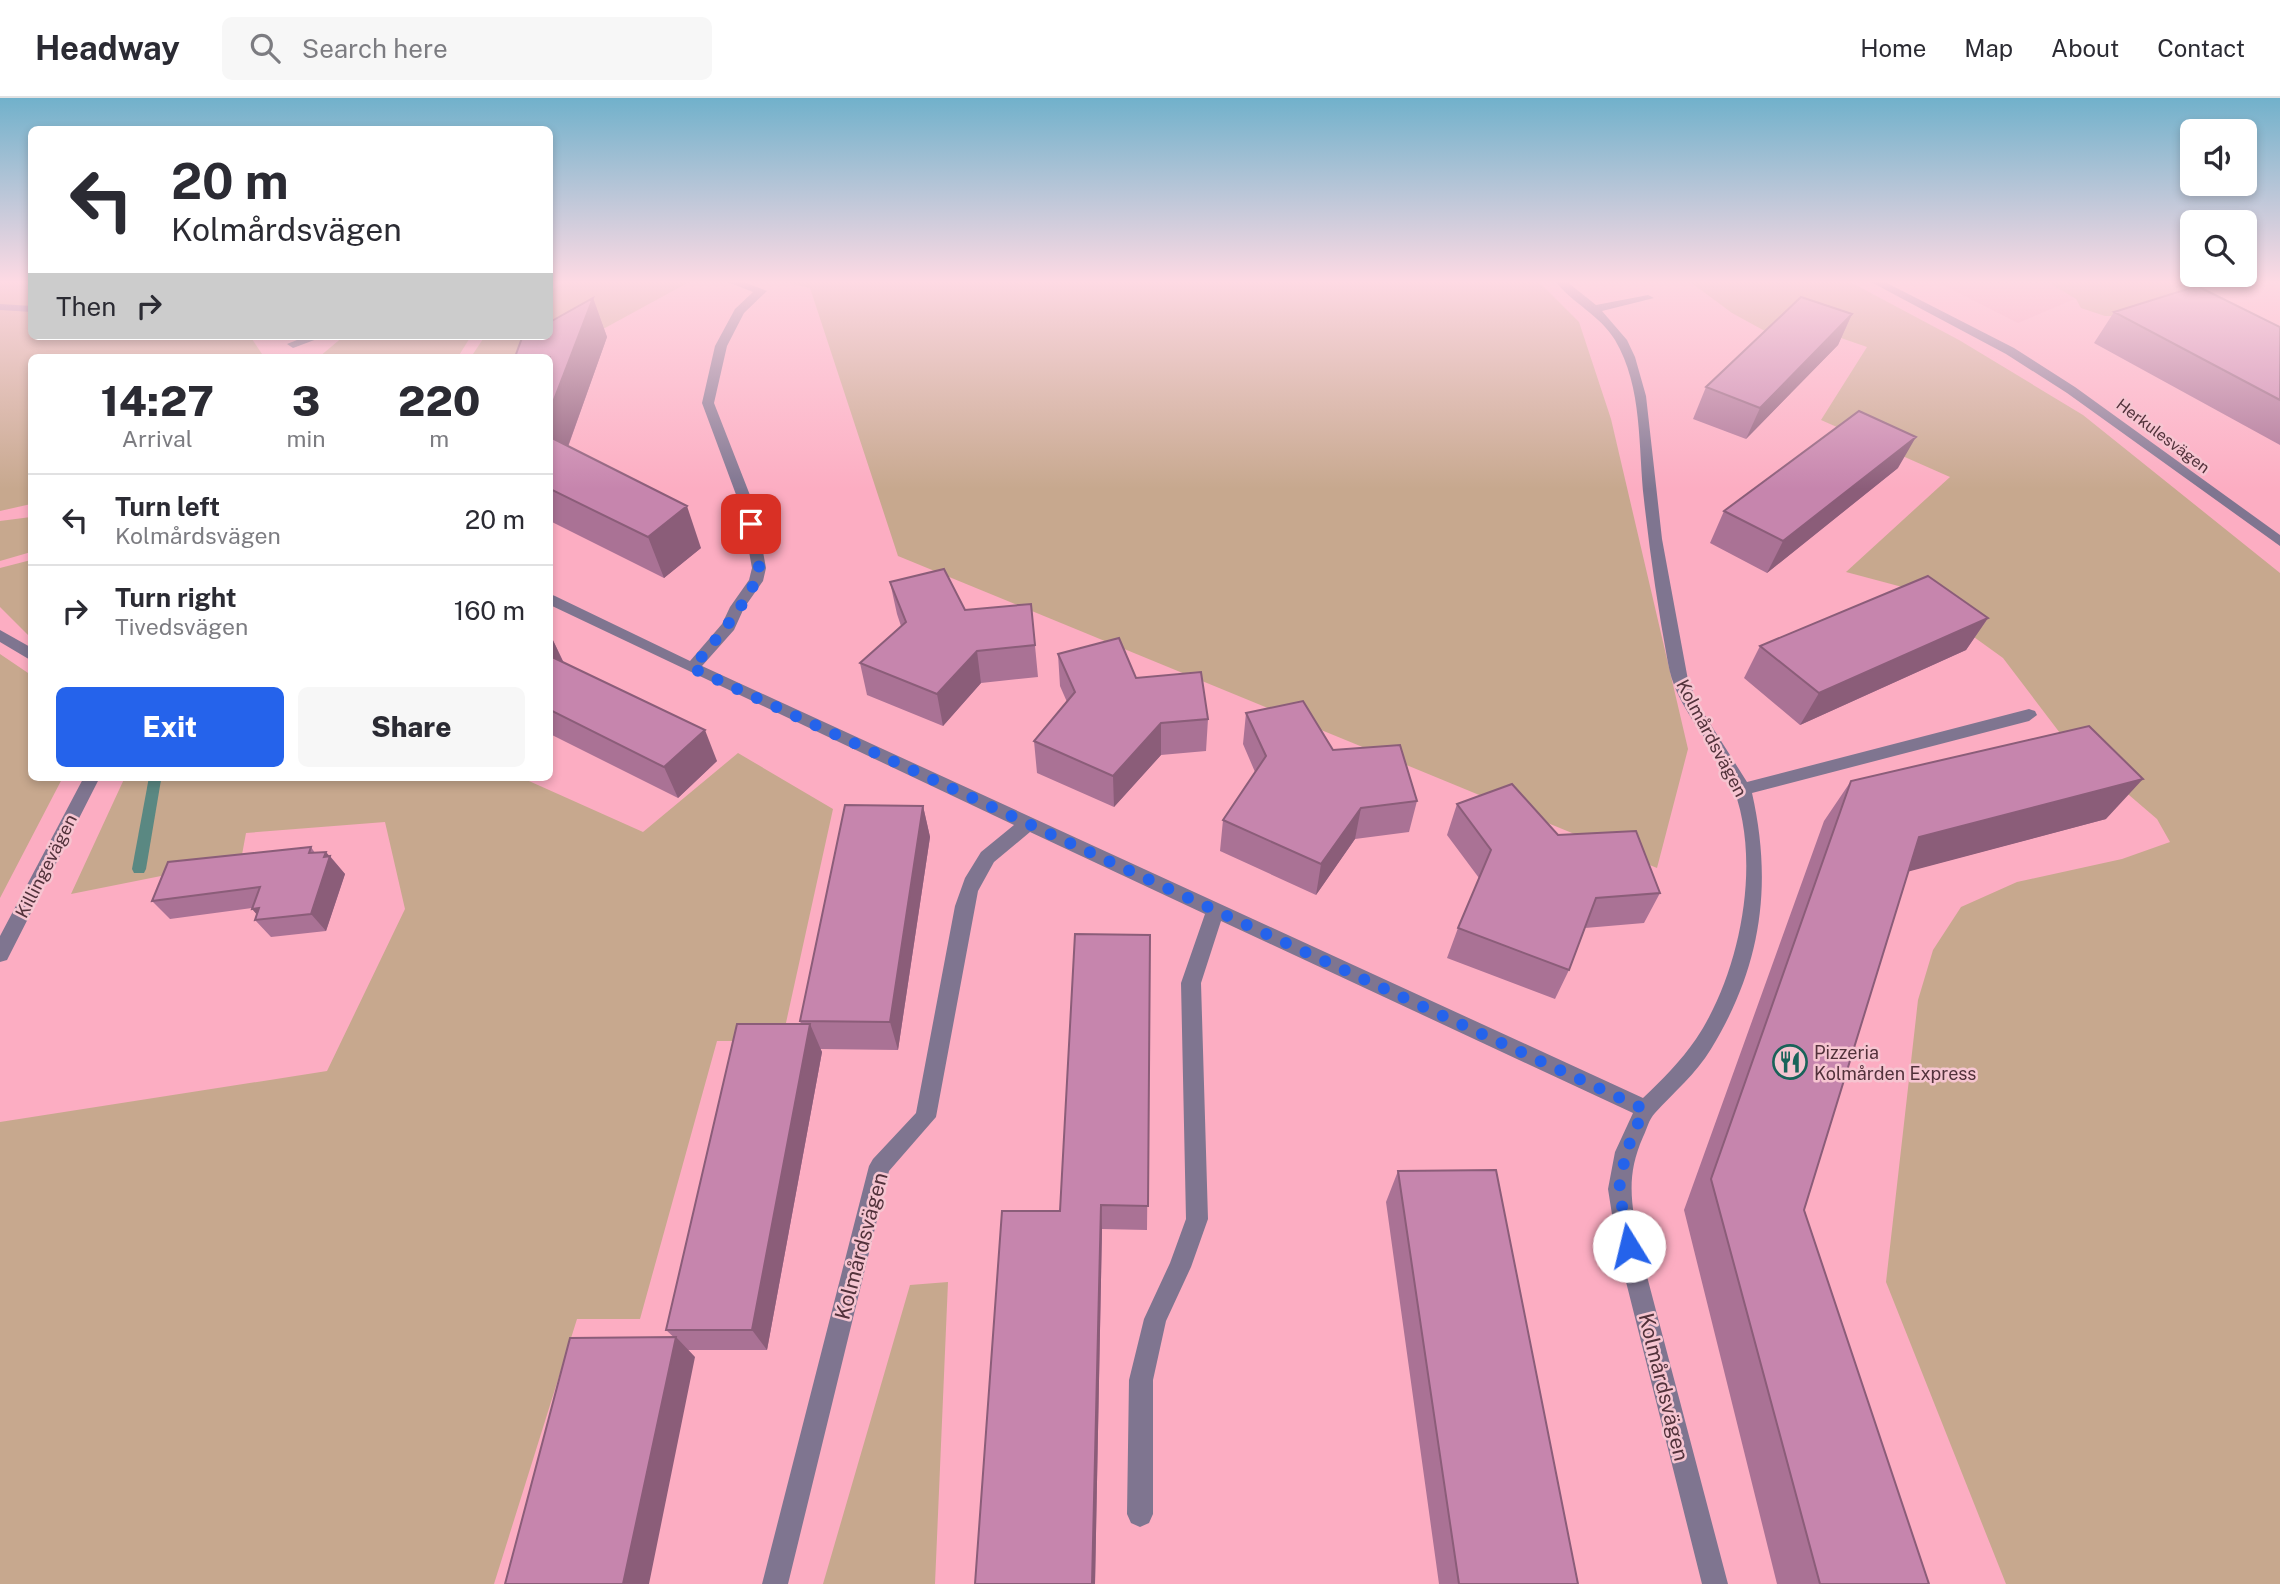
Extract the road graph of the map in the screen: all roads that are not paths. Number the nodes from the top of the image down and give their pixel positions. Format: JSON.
{"nodes":[{"id":1,"x":720,"y":350,"type":"edge"},
{"id":2,"x":1625,"y":350,"type":"edge"},
{"id":3,"x":2009,"y":350,"type":"edge"},
{"id":4,"x":2280,"y":542,"type":"edge"},
{"id":5,"x":553,"y":600,"type":"edge"},
{"id":6,"x":0,"y":635,"type":"edge"},
{"id":7,"x":28,"y":653,"type":"edge"},
{"id":8,"x":692,"y":668,"type":"junction"},
{"id":9,"x":2029,"y":715,"type":"dead end"},
{"id":10,"x":90,"y":781,"type":"edge"},
{"id":11,"x":1742,"y":789,"type":"junction"},
{"id":12,"x":1031,"y":823,"type":"junction"},
{"id":13,"x":1216,"y":909,"type":"junction"},
{"id":14,"x":0,"y":954,"type":"edge"},
{"id":15,"x":1644,"y":1109,"type":"junction"},
{"id":16,"x":1140,"y":1514,"type":"dead end"},
{"id":17,"x":775,"y":1584,"type":"edge"},
{"id":18,"x":1715,"y":1584,"type":"edge"}],
"edges":[{"from":1,"to":8,"type":"street"},
{"from":2,"to":11,"type":"street","name":"Kolmårdsvägen"},
{"from":3,"to":4,"type":"street","name":"Herkulesvägen"},
{"from":5,"to":8,"type":"street"},
{"from":6,"to":7,"type":"street"},
{"from":8,"to":12,"type":"street"},
{"from":9,"to":11,"type":"street"},
{"from":10,"to":14,"type":"street","name":"Killingevägen"},
{"from":11,"to":15,"type":"street","name":"Kolmårdsvägen"},
{"from":12,"to":13,"type":"street"},
{"from":12,"to":17,"type":"street","name":"Kolmårdsvägen"},
{"from":13,"to":15,"type":"street"},
{"from":13,"to":16,"type":"street"},
{"from":15,"to":18,"type":"street","name":"Kolmårdsvägen"}]}
